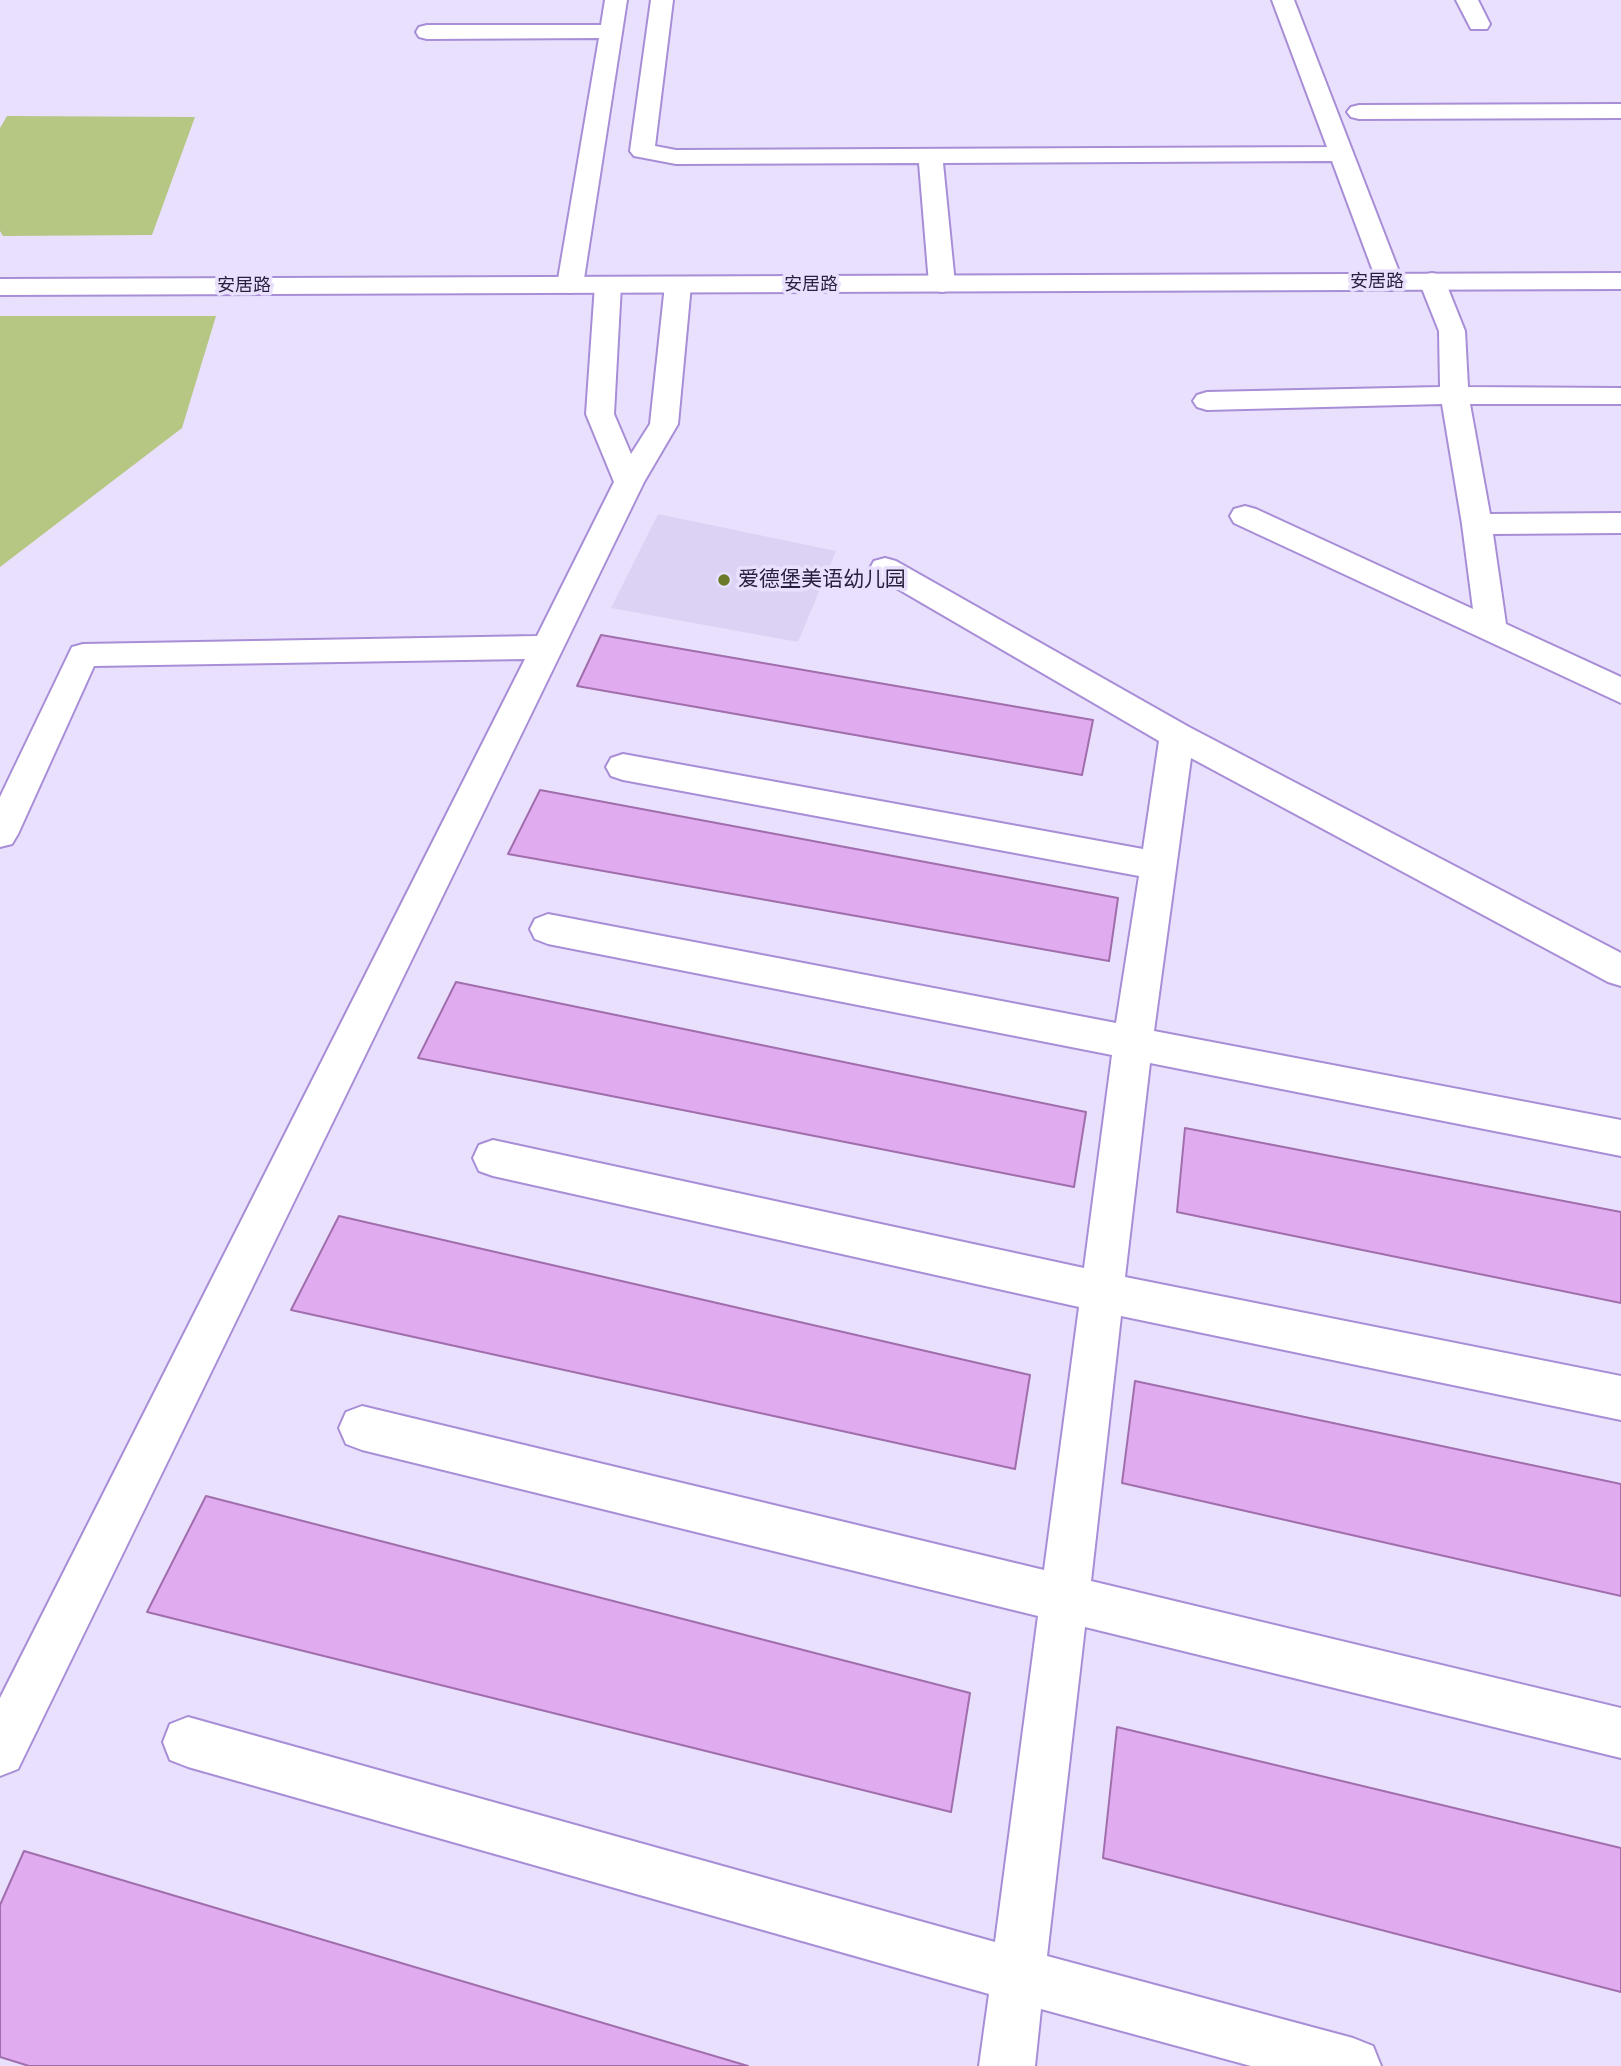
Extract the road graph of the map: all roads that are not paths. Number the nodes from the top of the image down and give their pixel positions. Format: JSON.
{"nodes":[{"id":1,"x":616,"y":0,"type":"edge"},
{"id":2,"x":662,"y":0,"type":"edge"},
{"id":3,"x":1283,"y":0,"type":"edge"},
{"id":4,"x":1466,"y":0,"type":"edge"},
{"id":5,"x":1479,"y":24,"type":"dead end"},
{"id":6,"x":611,"y":31,"type":"junction"},
{"id":7,"x":427,"y":32,"type":"dead end"},
{"id":8,"x":1621,"y":111,"type":"edge"},
{"id":9,"x":1359,"y":112,"type":"dead end"},
{"id":10,"x":1341,"y":154,"type":"junction"},
{"id":11,"x":930,"y":156,"type":"junction"},
{"id":12,"x":1432,"y":281,"type":"junction"},
{"id":13,"x":1621,"y":281,"type":"edge"},
{"id":14,"x":1390,"y":282,"type":"junction"},
{"id":15,"x":942,"y":284,"type":"junction"},
{"id":16,"x":570,"y":285,"type":"junction"},
{"id":17,"x":608,"y":285,"type":"junction"},
{"id":18,"x":678,"y":285,"type":"junction"},
{"id":19,"x":0,"y":287,"type":"edge"},
{"id":20,"x":1454,"y":396,"type":"junction"},
{"id":21,"x":1621,"y":396,"type":"edge"},
{"id":22,"x":1207,"y":401,"type":"dead end"},
{"id":23,"x":629,"y":482,"type":"junction"},
{"id":24,"x":1245,"y":516,"type":"dead end"},
{"id":25,"x":1621,"y":523,"type":"edge"},
{"id":26,"x":1477,"y":524,"type":"junction"},
{"id":27,"x":885,"y":568,"type":"dead end"},
{"id":28,"x":1490,"y":630,"type":"junction"},
{"id":29,"x":547,"y":648,"type":"junction"},
{"id":30,"x":1621,"y":691,"type":"edge"},
{"id":31,"x":1177,"y":736,"type":"junction"},
{"id":32,"x":624,"y":767,"type":"dead end"},
{"id":33,"x":0,"y":834,"type":"edge"},
{"id":34,"x":1158,"y":866,"type":"junction"},
{"id":35,"x":548,"y":929,"type":"dead end"},
{"id":36,"x":1621,"y":971,"type":"edge"},
{"id":37,"x":1133,"y":1042,"type":"junction"},
{"id":38,"x":1621,"y":1138,"type":"edge"},
{"id":39,"x":493,"y":1158,"type":"dead end"},
{"id":40,"x":1103,"y":1292,"type":"junction"},
{"id":41,"x":1621,"y":1398,"type":"edge"},
{"id":42,"x":362,"y":1428,"type":"dead end"},
{"id":43,"x":1065,"y":1600,"type":"junction"},
{"id":44,"x":1621,"y":1733,"type":"edge"},
{"id":45,"x":188,"y":1742,"type":"dead end"},
{"id":46,"x":0,"y":1751,"type":"edge"},
{"id":47,"x":1019,"y":1976,"type":"junction"},
{"id":48,"x":1006,"y":2066,"type":"edge"},
{"id":49,"x":1353,"y":2066,"type":"edge"}],
"edges":[{"from":1,"to":6,"type":"street"},
{"from":2,"to":11,"type":"street"},
{"from":3,"to":10,"type":"street"},
{"from":4,"to":5,"type":"street"},
{"from":6,"to":7,"type":"street"},
{"from":6,"to":16,"type":"street"},
{"from":8,"to":9,"type":"street"},
{"from":10,"to":11,"type":"street"},
{"from":10,"to":14,"type":"street"},
{"from":11,"to":15,"type":"street"},
{"from":12,"to":13,"type":"street","name":"安居路"},
{"from":12,"to":14,"type":"street","name":"安居路"},
{"from":12,"to":20,"type":"street"},
{"from":14,"to":15,"type":"street","name":"安居路"},
{"from":15,"to":18,"type":"street","name":"安居路"},
{"from":16,"to":17,"type":"street","name":"安居路"},
{"from":16,"to":19,"type":"street","name":"安居路"},
{"from":17,"to":18,"type":"street","name":"安居路"},
{"from":17,"to":23,"type":"street"},
{"from":18,"to":23,"type":"street"},
{"from":20,"to":21,"type":"street"},
{"from":20,"to":22,"type":"street"},
{"from":20,"to":26,"type":"street"},
{"from":23,"to":29,"type":"street"},
{"from":24,"to":28,"type":"street"},
{"from":25,"to":26,"type":"street"},
{"from":26,"to":28,"type":"street"},
{"from":27,"to":31,"type":"street"},
{"from":28,"to":30,"type":"street"},
{"from":29,"to":33,"type":"street"},
{"from":29,"to":46,"type":"street"},
{"from":31,"to":34,"type":"street"},
{"from":31,"to":36,"type":"street"},
{"from":32,"to":34,"type":"street"},
{"from":34,"to":37,"type":"street"},
{"from":35,"to":37,"type":"street"},
{"from":37,"to":38,"type":"street"},
{"from":37,"to":40,"type":"street"},
{"from":39,"to":40,"type":"street"},
{"from":40,"to":41,"type":"street"},
{"from":40,"to":43,"type":"street"},
{"from":42,"to":43,"type":"street"},
{"from":43,"to":44,"type":"street"},
{"from":43,"to":47,"type":"street"},
{"from":45,"to":47,"type":"street"},
{"from":47,"to":48,"type":"street"},
{"from":47,"to":49,"type":"street"}]}
